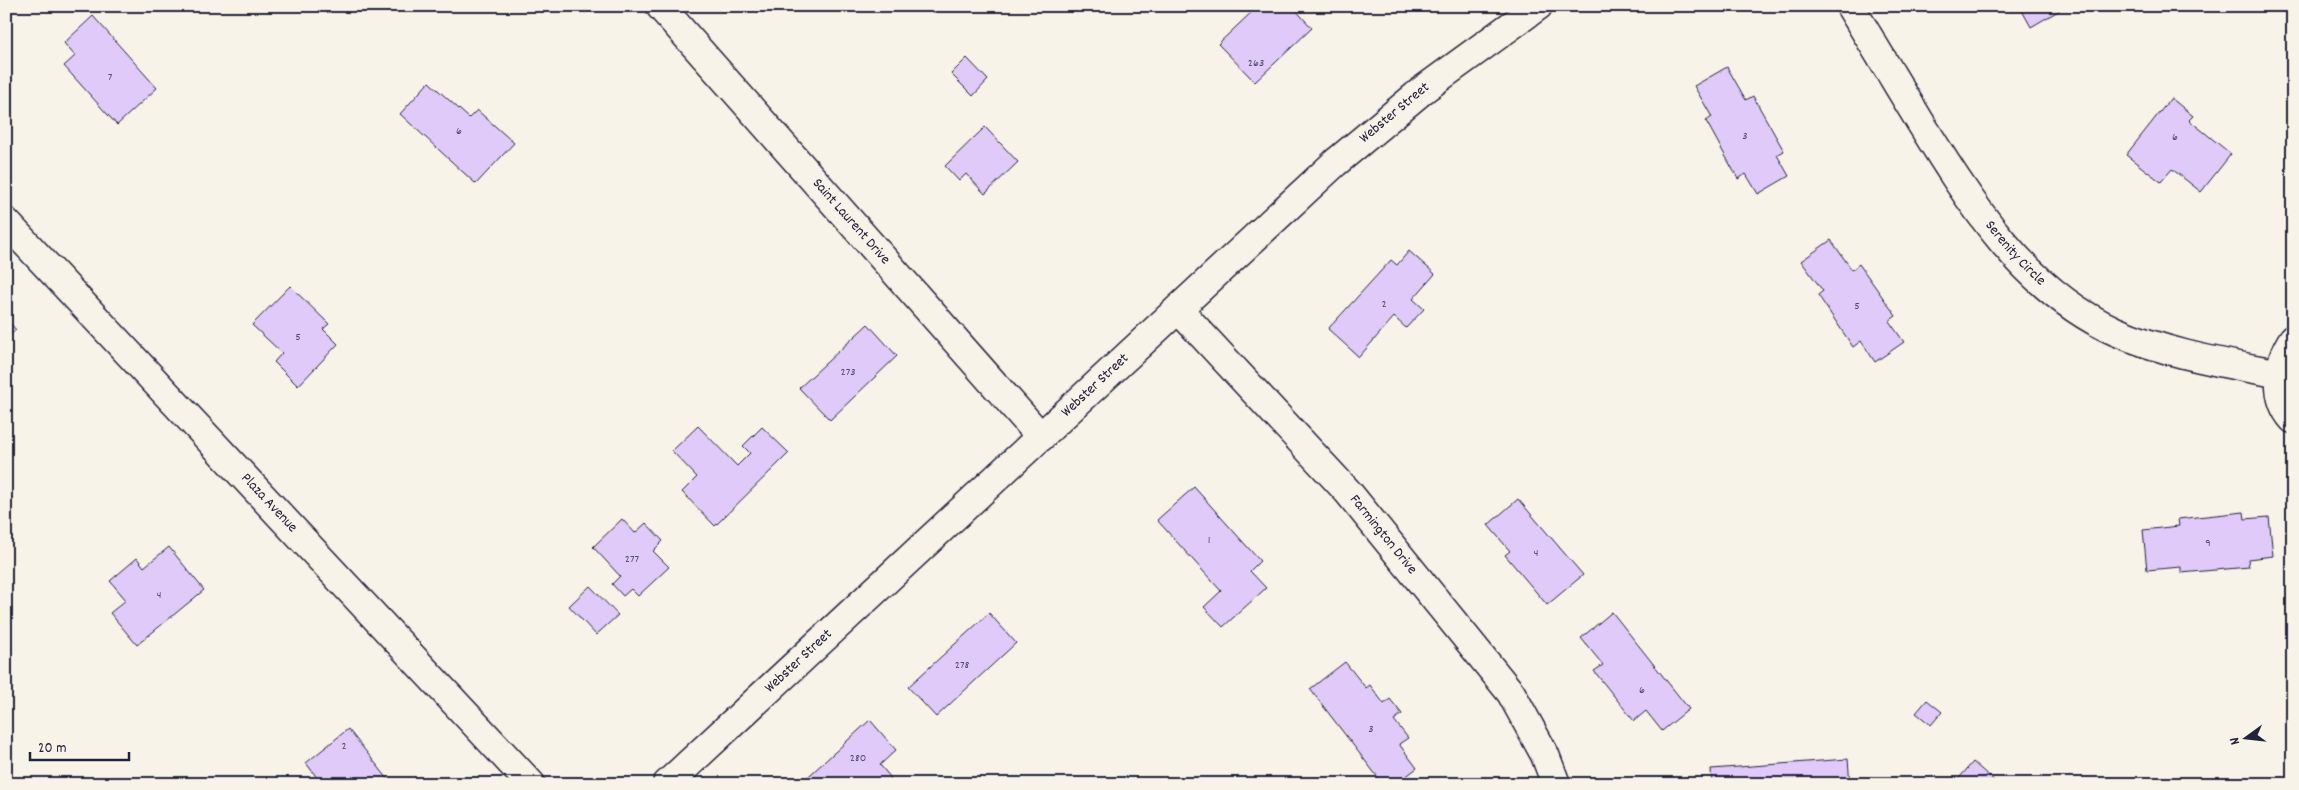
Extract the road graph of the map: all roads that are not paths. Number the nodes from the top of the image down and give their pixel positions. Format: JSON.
{"nodes":[{"id":1,"x":660,"y":6,"type":"edge"},
{"id":2,"x":1538,"y":6,"type":"edge"},
{"id":3,"x":1850,"y":6,"type":"edge"},
{"id":4,"x":6,"y":222,"type":"edge"},
{"id":5,"x":1178,"y":309,"type":"junction"},
{"id":6,"x":2293,"y":339,"type":"edge"},
{"id":7,"x":2280,"y":374,"type":"junction"},
{"id":8,"x":2293,"y":419,"type":"edge"},
{"id":9,"x":1041,"y":437,"type":"junction"},
{"id":10,"x":531,"y":784,"type":"edge"},
{"id":11,"x":667,"y":784,"type":"edge"},
{"id":12,"x":1556,"y":784,"type":"edge"}],
"edges":[{"from":1,"to":9,"type":"street","name":"Saint Laurent Drive"},
{"from":2,"to":5,"type":"street","name":"Webster Street"},
{"from":3,"to":7,"type":"street","name":"Serenity Circle"},
{"from":4,"to":10,"type":"street","name":"Plaza Avenue"},
{"from":5,"to":9,"type":"street","name":"Webster Street"},
{"from":5,"to":12,"type":"street","name":"Farmington Drive"},
{"from":6,"to":7,"type":"street"},
{"from":7,"to":8,"type":"street"},
{"from":9,"to":11,"type":"street","name":"Webster Street"}]}
